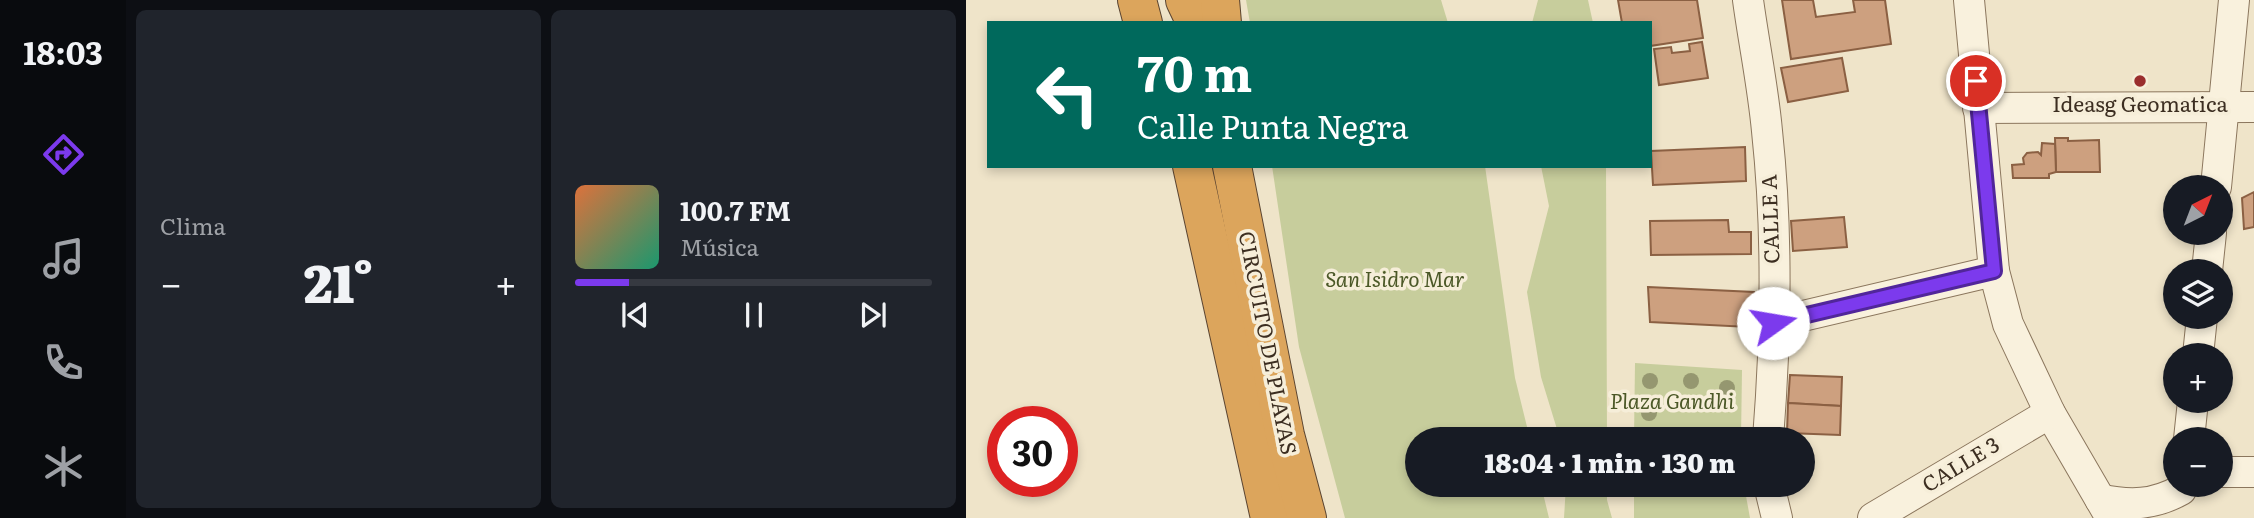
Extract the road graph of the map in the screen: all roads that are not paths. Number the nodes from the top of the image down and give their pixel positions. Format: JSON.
{"nodes":[{"id":1,"x":1220,"y":0,"type":"edge"},
{"id":2,"x":1748,"y":0,"type":"edge"},
{"id":3,"x":1969,"y":0,"type":"edge"},
{"id":4,"x":2234,"y":0,"type":"edge"},
{"id":5,"x":1222,"y":21,"type":"edge"},
{"id":6,"x":2240,"y":107,"type":"edge"},
{"id":7,"x":1978,"y":108,"type":"junction"},
{"id":8,"x":1177,"y":168,"type":"edge"},
{"id":9,"x":1192,"y":168,"type":"edge"},
{"id":10,"x":1232,"y":168,"type":"edge"},
{"id":11,"x":2220,"y":175,"type":"edge"},
{"id":12,"x":1994,"y":271,"type":"junction"},
{"id":13,"x":1773,"y":323,"type":"junction"},
{"id":14,"x":2050,"y":413,"type":"junction"},
{"id":15,"x":1769,"y":427,"type":"edge"},
{"id":16,"x":2233,"y":472,"type":"edge"},
{"id":17,"x":2254,"y":472,"type":"edge"},
{"id":18,"x":1772,"y":497,"type":"edge"},
{"id":19,"x":2180,"y":498,"type":"edge"},
{"id":20,"x":2106,"y":509,"type":"edge"},
{"id":21,"x":1251,"y":518,"type":"edge"},
{"id":22,"x":1270,"y":518,"type":"edge"},
{"id":23,"x":1307,"y":518,"type":"edge"},
{"id":24,"x":1777,"y":518,"type":"edge"},
{"id":25,"x":1873,"y":518,"type":"edge"}],
"edges":[{"from":1,"to":5,"type":"highway"},
{"from":2,"to":13,"type":"street","name":"CALLE A"},
{"from":3,"to":7,"type":"street"},
{"from":4,"to":6,"type":"street"},
{"from":6,"to":7,"type":"street"},
{"from":6,"to":11,"type":"street"},
{"from":7,"to":12,"type":"street"},
{"from":8,"to":21,"type":"highway"},
{"from":9,"to":22,"type":"highway"},
{"from":10,"to":23,"type":"highway","name":"CIRCUITO DE PLAYAS"},
{"from":12,"to":13,"type":"street"},
{"from":12,"to":14,"type":"street"},
{"from":13,"to":15,"type":"street","name":"CALLE A"},
{"from":14,"to":20,"type":"street"},
{"from":14,"to":25,"type":"street","name":"CALLE 3"},
{"from":16,"to":17,"type":"street"},
{"from":18,"to":24,"type":"street"},
{"from":19,"to":20,"type":"street"}]}
